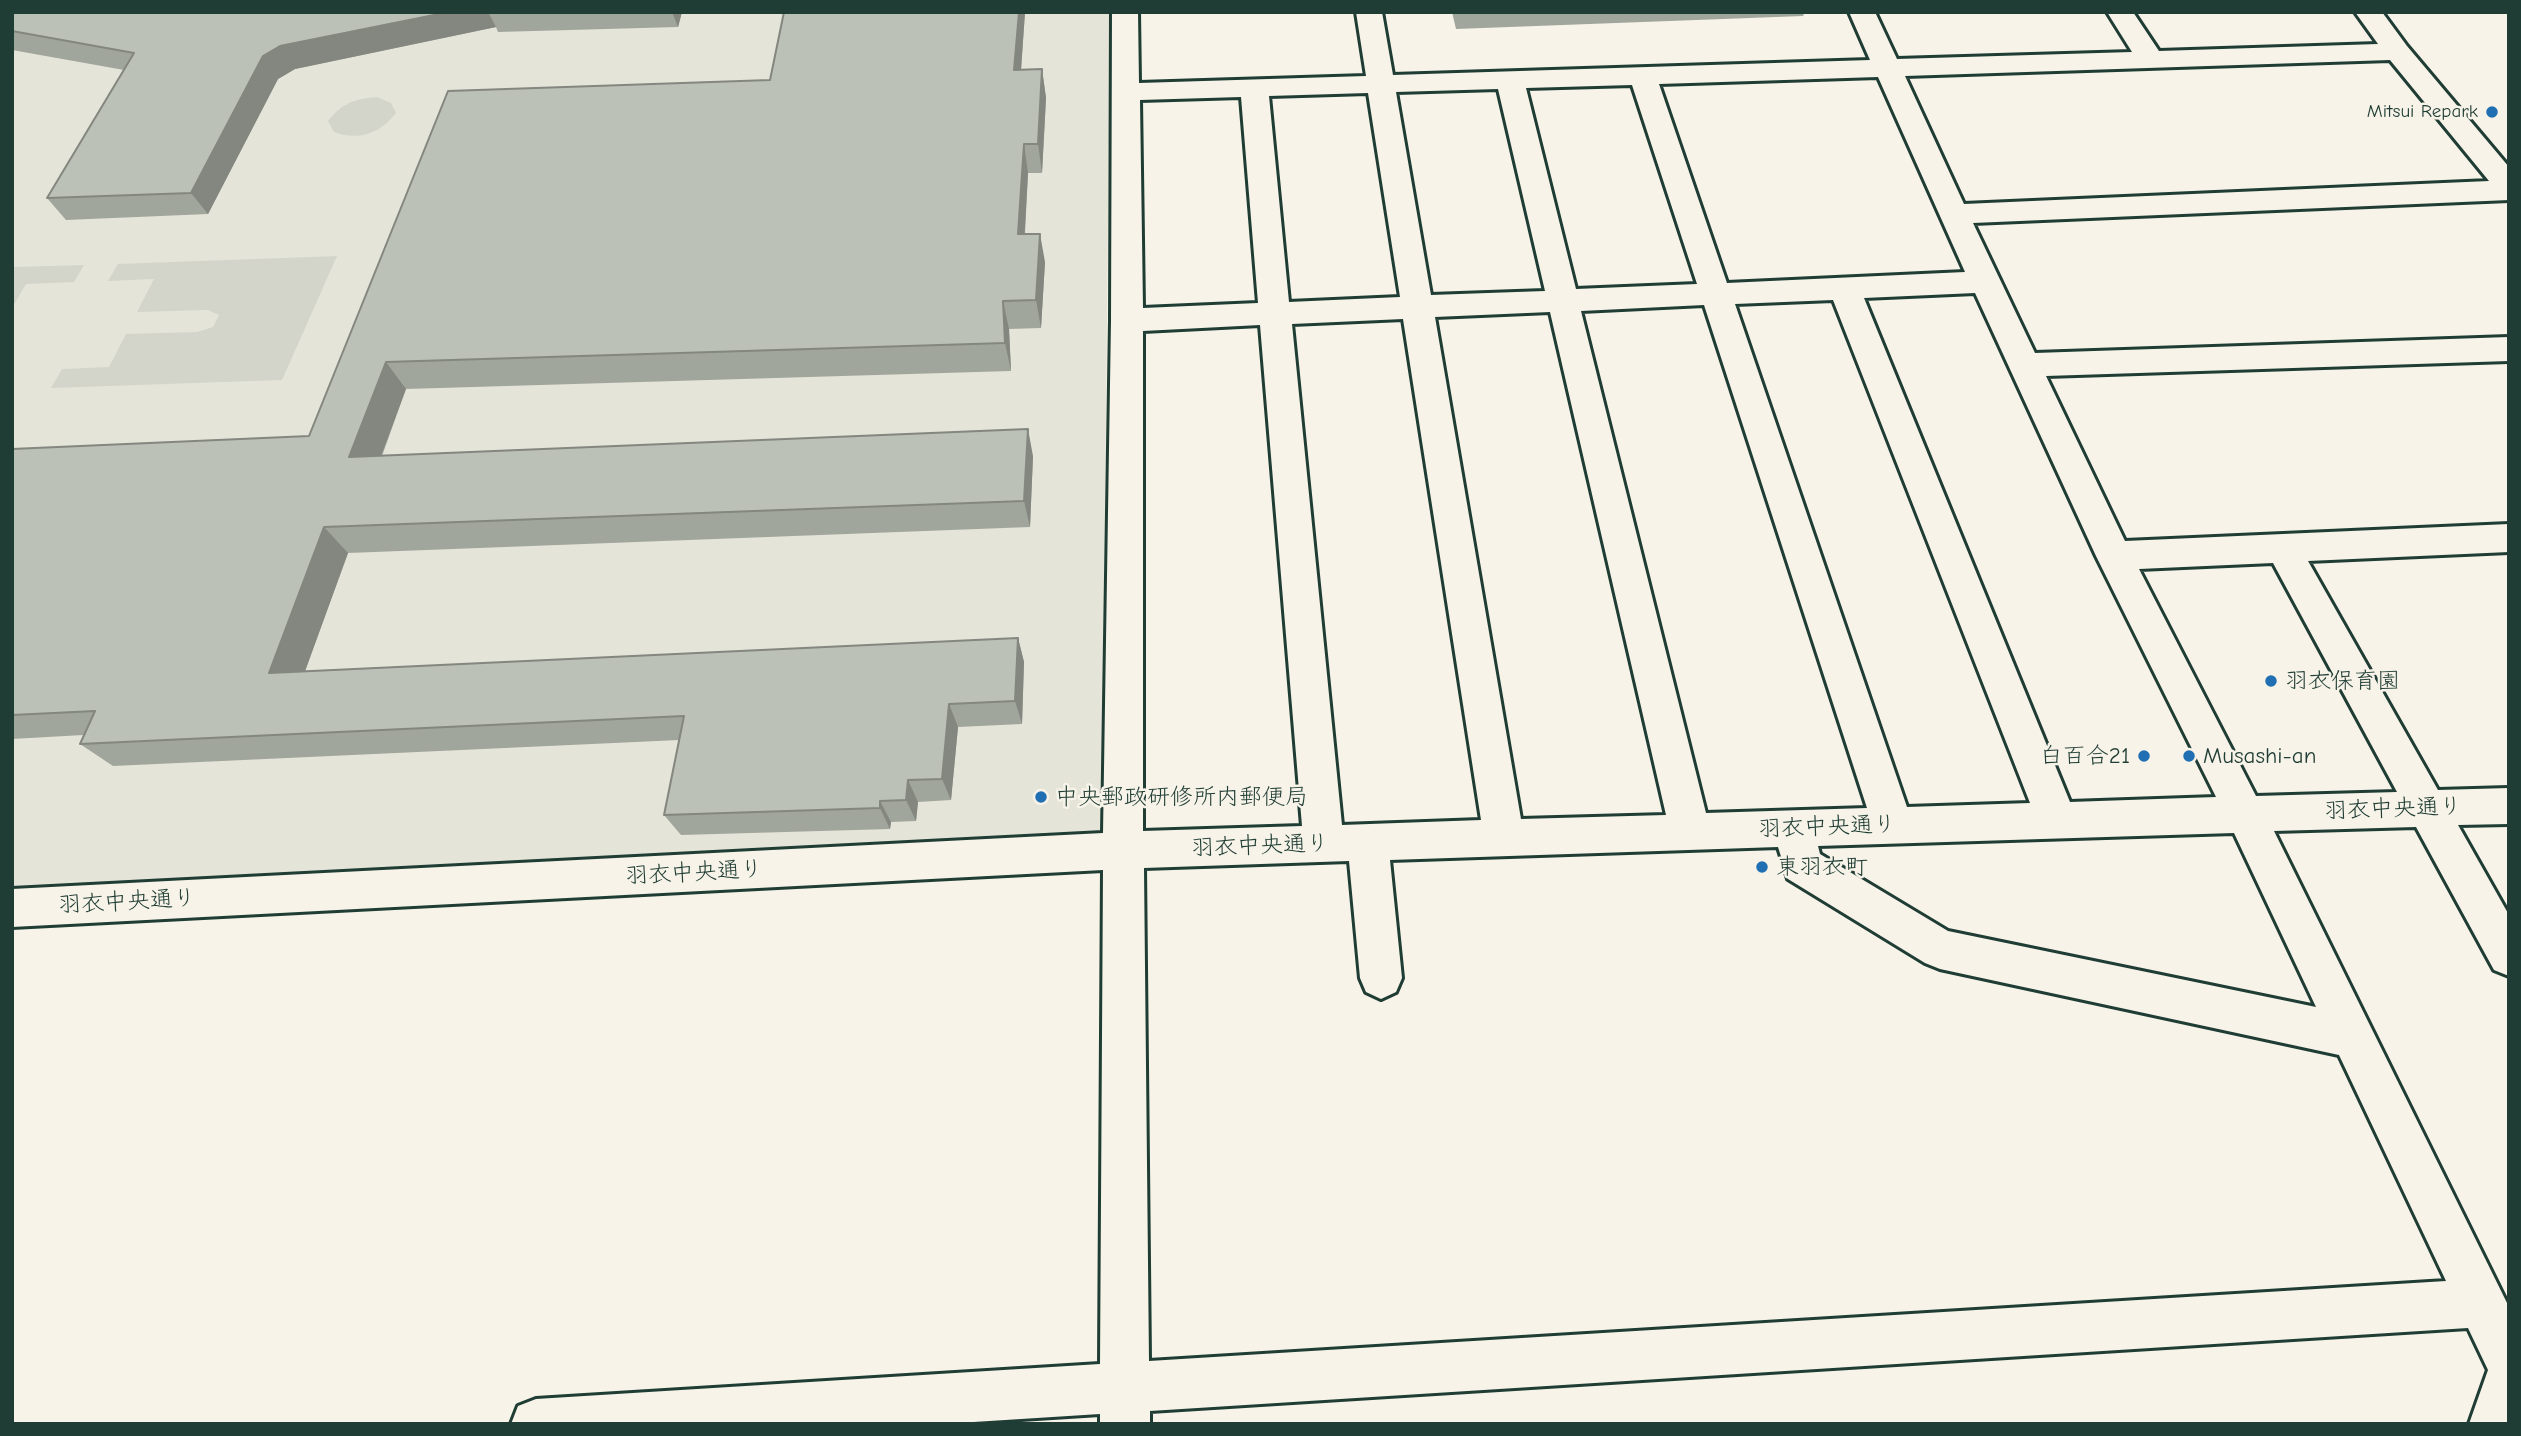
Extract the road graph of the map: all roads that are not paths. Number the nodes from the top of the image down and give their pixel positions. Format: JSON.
{"nodes":[{"id":1,"x":1125,"y":12,"type":"edge"},
{"id":2,"x":1369,"y":12,"type":"edge"},
{"id":3,"x":1861,"y":12,"type":"edge"},
{"id":4,"x":2120,"y":12,"type":"edge"},
{"id":5,"x":2368,"y":12,"type":"edge"},
{"id":6,"x":2397,"y":52,"type":"junction"},
{"id":7,"x":2151,"y":60,"type":"junction"},
{"id":8,"x":1888,"y":69,"type":"junction"},
{"id":9,"x":1643,"y":76,"type":"junction"},
{"id":10,"x":1510,"y":80,"type":"junction"},
{"id":11,"x":1381,"y":85,"type":"junction"},
{"id":12,"x":1254,"y":88,"type":"junction"},
{"id":13,"x":1125,"y":92,"type":"junction"},
{"id":14,"x":2509,"y":188,"type":"edge"},
{"id":15,"x":1954,"y":214,"type":"junction"},
{"id":16,"x":1984,"y":282,"type":"junction"},
{"id":17,"x":1844,"y":288,"type":"junction"},
{"id":18,"x":1716,"y":293,"type":"junction"},
{"id":19,"x":1562,"y":300,"type":"junction"},
{"id":20,"x":1417,"y":307,"type":"junction"},
{"id":21,"x":1275,"y":313,"type":"junction"},
{"id":22,"x":1128,"y":320,"type":"junction"},
{"id":23,"x":2509,"y":349,"type":"edge"},
{"id":24,"x":2024,"y":365,"type":"junction"},
{"id":25,"x":2509,"y":538,"type":"edge"},
{"id":26,"x":2283,"y":549,"type":"junction"},
{"id":27,"x":2114,"y":556,"type":"junction"},
{"id":28,"x":2509,"y":806,"type":"edge"},
{"id":29,"x":2427,"y":809,"type":"junction"},
{"id":30,"x":2245,"y":814,"type":"junction"},
{"id":31,"x":2057,"y":820,"type":"junction"},
{"id":32,"x":1893,"y":825,"type":"junction"},
{"id":33,"x":1793,"y":828,"type":"junction"},
{"id":34,"x":1690,"y":832,"type":"junction"},
{"id":35,"x":1504,"y":838,"type":"junction"},
{"id":36,"x":1368,"y":842,"type":"junction"},
{"id":37,"x":1324,"y":844,"type":"junction"},
{"id":38,"x":1123,"y":850,"type":"junction"},
{"id":39,"x":12,"y":908,"type":"edge"},
{"id":40,"x":2509,"y":956,"type":"edge"},
{"id":41,"x":1381,"y":978,"type":"dead end"},
{"id":42,"x":2352,"y":1036,"type":"junction"},
{"id":43,"x":2481,"y":1303,"type":"junction"},
{"id":44,"x":2509,"y":1360,"type":"edge"},
{"id":45,"x":2509,"y":1380,"type":"edge"},
{"id":46,"x":1125,"y":1406,"type":"edge"},
{"id":47,"x":537,"y":1424,"type":"edge"},
{"id":48,"x":2494,"y":1424,"type":"edge"}],
"edges":[{"from":1,"to":13,"type":"street"},
{"from":2,"to":11,"type":"street"},
{"from":3,"to":8,"type":"street"},
{"from":4,"to":7,"type":"street"},
{"from":5,"to":6,"type":"street"},
{"from":6,"to":7,"type":"street"},
{"from":6,"to":14,"type":"street"},
{"from":7,"to":8,"type":"street"},
{"from":8,"to":9,"type":"street"},
{"from":8,"to":15,"type":"street"},
{"from":9,"to":10,"type":"street"},
{"from":9,"to":18,"type":"street"},
{"from":10,"to":11,"type":"street"},
{"from":10,"to":19,"type":"street"},
{"from":11,"to":12,"type":"street"},
{"from":11,"to":20,"type":"street"},
{"from":12,"to":13,"type":"street"},
{"from":12,"to":21,"type":"street"},
{"from":13,"to":22,"type":"street"},
{"from":14,"to":15,"type":"street"},
{"from":15,"to":16,"type":"street"},
{"from":16,"to":17,"type":"street"},
{"from":16,"to":24,"type":"street"},
{"from":17,"to":18,"type":"street"},
{"from":17,"to":31,"type":"street"},
{"from":18,"to":19,"type":"street"},
{"from":18,"to":32,"type":"street"},
{"from":19,"to":20,"type":"street"},
{"from":19,"to":34,"type":"street"},
{"from":20,"to":21,"type":"street"},
{"from":20,"to":35,"type":"street"},
{"from":21,"to":22,"type":"street"},
{"from":21,"to":37,"type":"street"},
{"from":22,"to":38,"type":"street"},
{"from":23,"to":24,"type":"street"},
{"from":24,"to":27,"type":"street"},
{"from":25,"to":26,"type":"street"},
{"from":26,"to":27,"type":"street"},
{"from":26,"to":29,"type":"street"},
{"from":27,"to":30,"type":"street"},
{"from":28,"to":29,"type":"street","name":"羽衣中央通り"},
{"from":29,"to":30,"type":"street","name":"羽衣中央通り"},
{"from":29,"to":40,"type":"street"},
{"from":30,"to":31,"type":"street","name":"羽衣中央通り"},
{"from":30,"to":42,"type":"street"},
{"from":31,"to":32,"type":"street","name":"羽衣中央通り"},
{"from":32,"to":33,"type":"street","name":"羽衣中央通り"},
{"from":33,"to":34,"type":"street","name":"羽衣中央通り"},
{"from":33,"to":42,"type":"street"},
{"from":34,"to":35,"type":"street","name":"羽衣中央通り"},
{"from":35,"to":36,"type":"street","name":"羽衣中央通り"},
{"from":36,"to":37,"type":"street","name":"羽衣中央通り"},
{"from":36,"to":41,"type":"street"},
{"from":37,"to":38,"type":"street","name":"羽衣中央通り"},
{"from":38,"to":39,"type":"street","name":"羽衣中央通り"},
{"from":38,"to":46,"type":"street"},
{"from":42,"to":43,"type":"street"},
{"from":43,"to":44,"type":"street"},
{"from":43,"to":46,"type":"street"},
{"from":45,"to":48,"type":"street"},
{"from":46,"to":47,"type":"street"}]}
